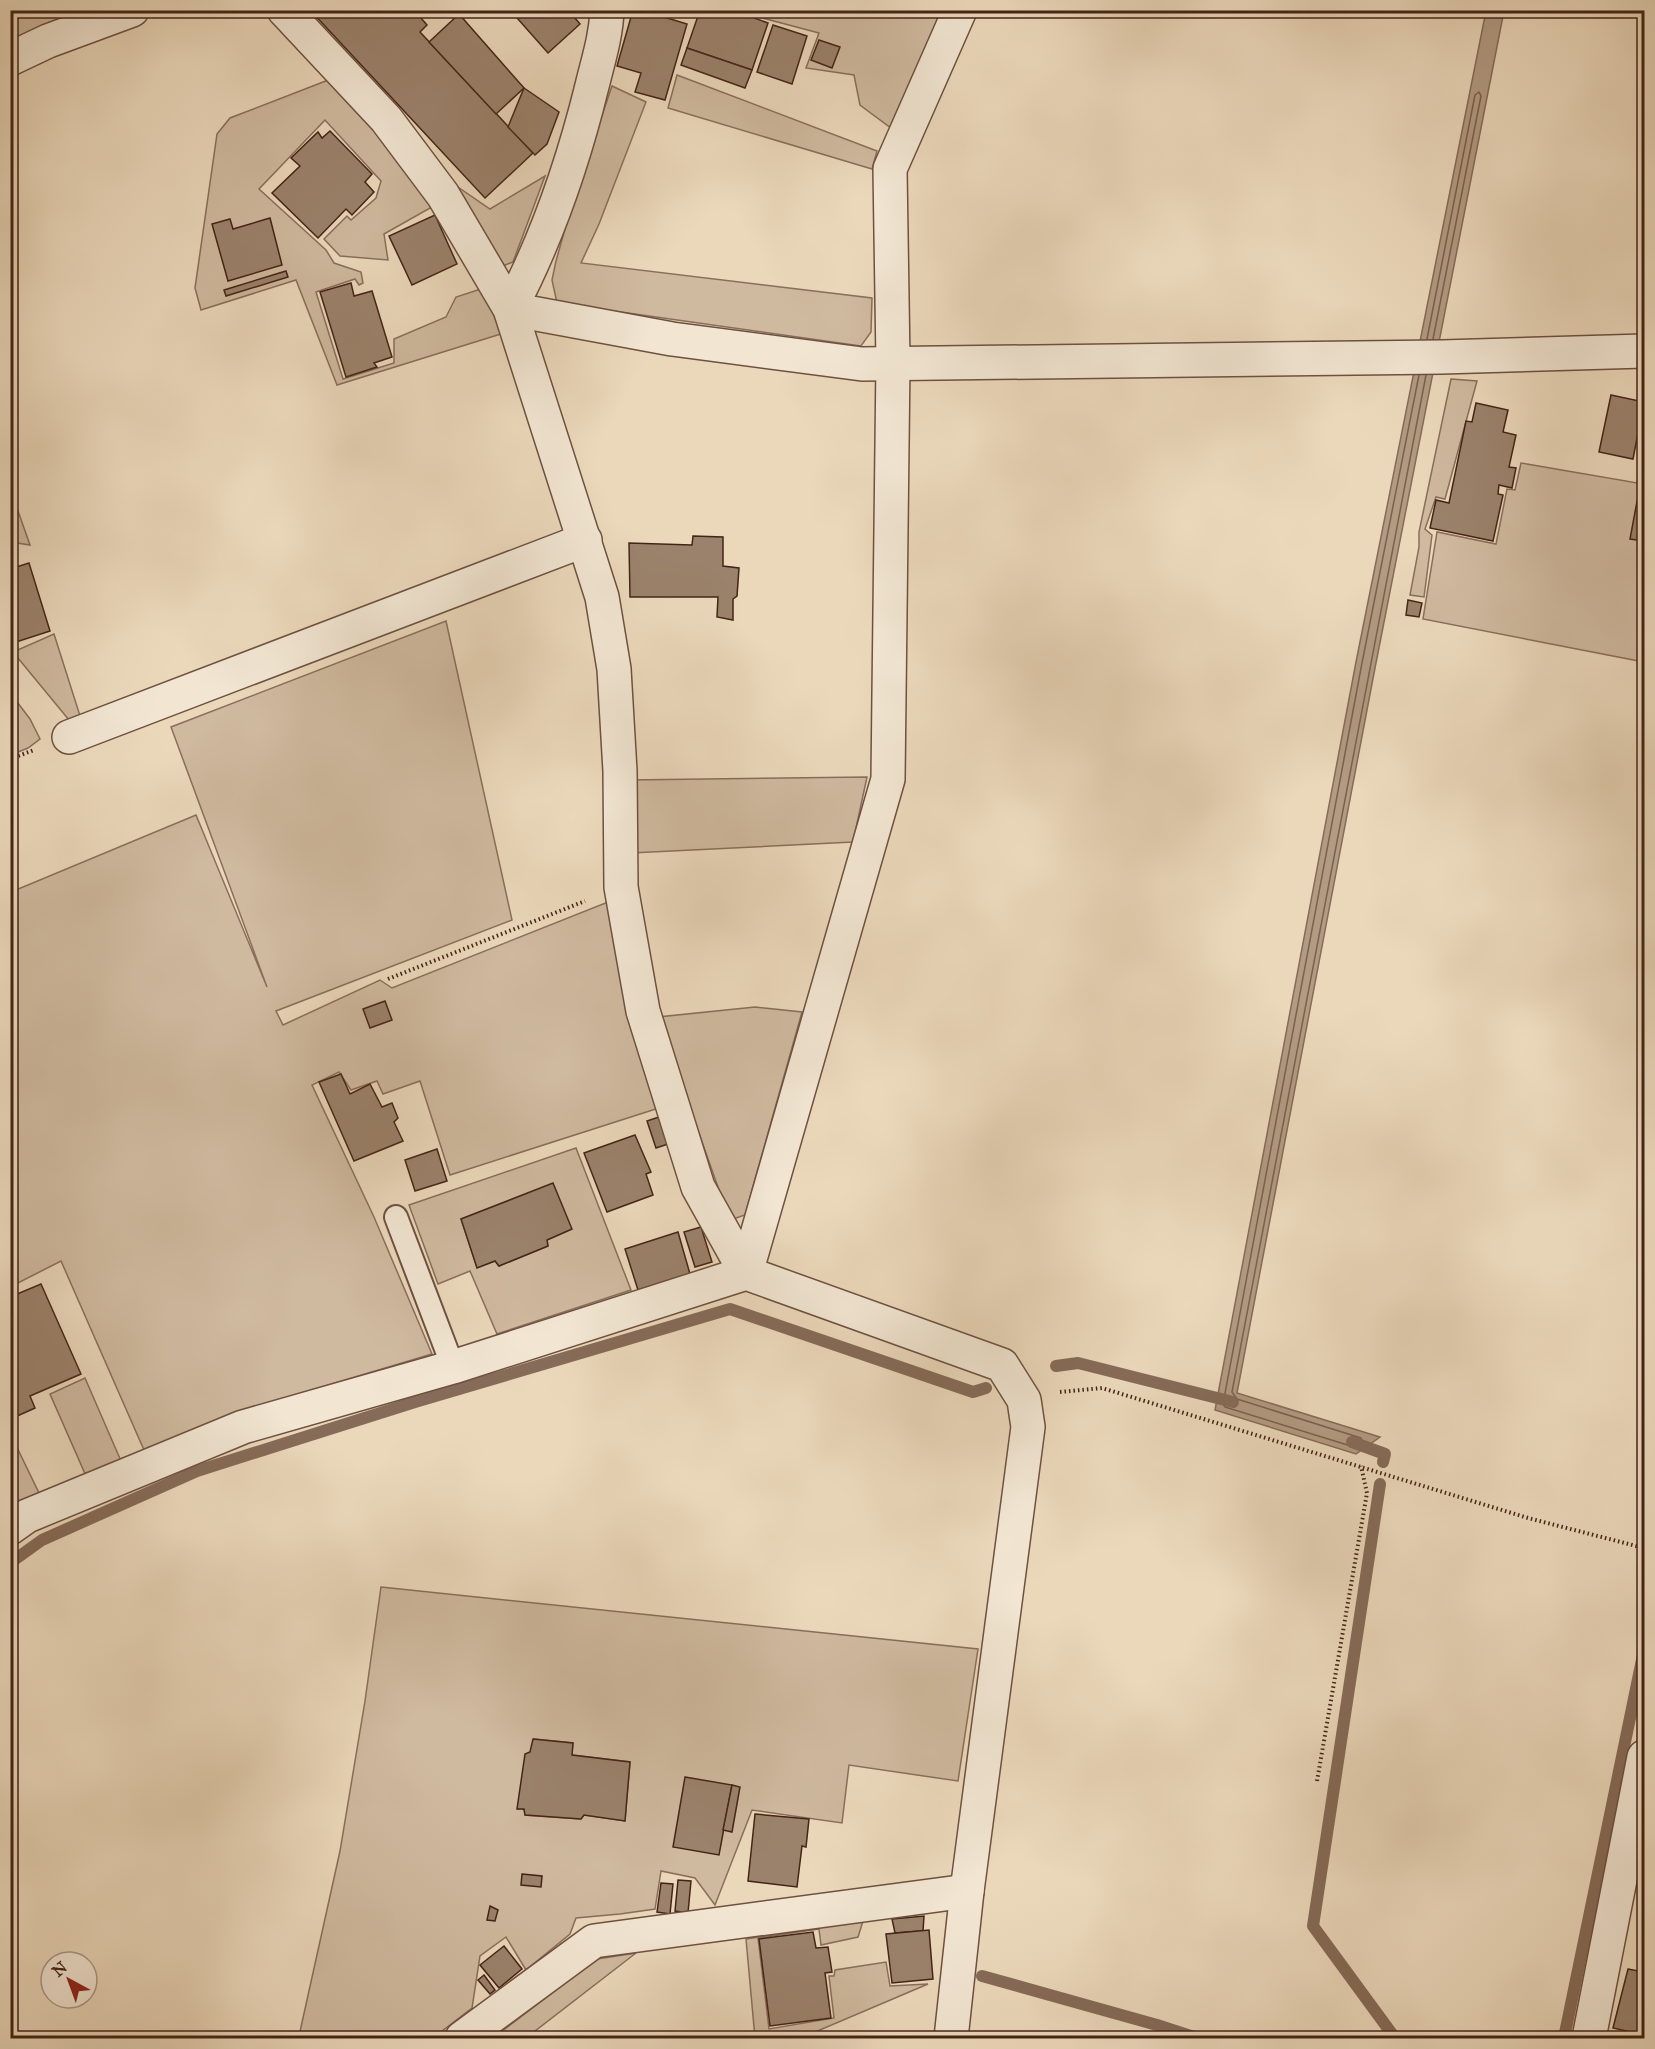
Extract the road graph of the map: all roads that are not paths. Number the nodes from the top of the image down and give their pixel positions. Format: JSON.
{"nodes":[{"id":1,"x":132,"y":10,"type":"edge"},
{"id":2,"x":284,"y":10,"type":"edge"},
{"id":3,"x":607,"y":10,"type":"edge"},
{"id":4,"x":960,"y":10,"type":"edge"},
{"id":5,"x":10,"y":59,"type":"edge"},
{"id":6,"x":510,"y":309,"type":"junction"},
{"id":7,"x":1644,"y":351,"type":"edge"},
{"id":8,"x":893,"y":362,"type":"junction"},
{"id":9,"x":585,"y":540,"type":"junction"},
{"id":10,"x":69,"y":737,"type":"dead end"},
{"id":11,"x":396,"y":1217,"type":"dead end"},
{"id":12,"x":746,"y":1273,"type":"junction"},
{"id":13,"x":453,"y":1367,"type":"junction"},
{"id":14,"x":10,"y":1528,"type":"edge"},
{"id":15,"x":1644,"y":1757,"type":"edge"},
{"id":16,"x":967,"y":1891,"type":"junction"},
{"id":17,"x":462,"y":2038,"type":"edge"},
{"id":18,"x":951,"y":2038,"type":"edge"},
{"id":19,"x":1589,"y":2038,"type":"edge"}],
"edges":[{"from":1,"to":5,"type":"street"},
{"from":2,"to":6,"type":"street"},
{"from":3,"to":6,"type":"street"},
{"from":4,"to":8,"type":"street"},
{"from":6,"to":8,"type":"street"},
{"from":6,"to":9,"type":"street"},
{"from":7,"to":8,"type":"street"},
{"from":8,"to":12,"type":"street"},
{"from":9,"to":10,"type":"street"},
{"from":9,"to":12,"type":"street"},
{"from":11,"to":13,"type":"lane"},
{"from":12,"to":13,"type":"street"},
{"from":12,"to":16,"type":"street"},
{"from":13,"to":14,"type":"street"},
{"from":15,"to":19,"type":"street"},
{"from":16,"to":17,"type":"street"},
{"from":16,"to":18,"type":"street"}]}
